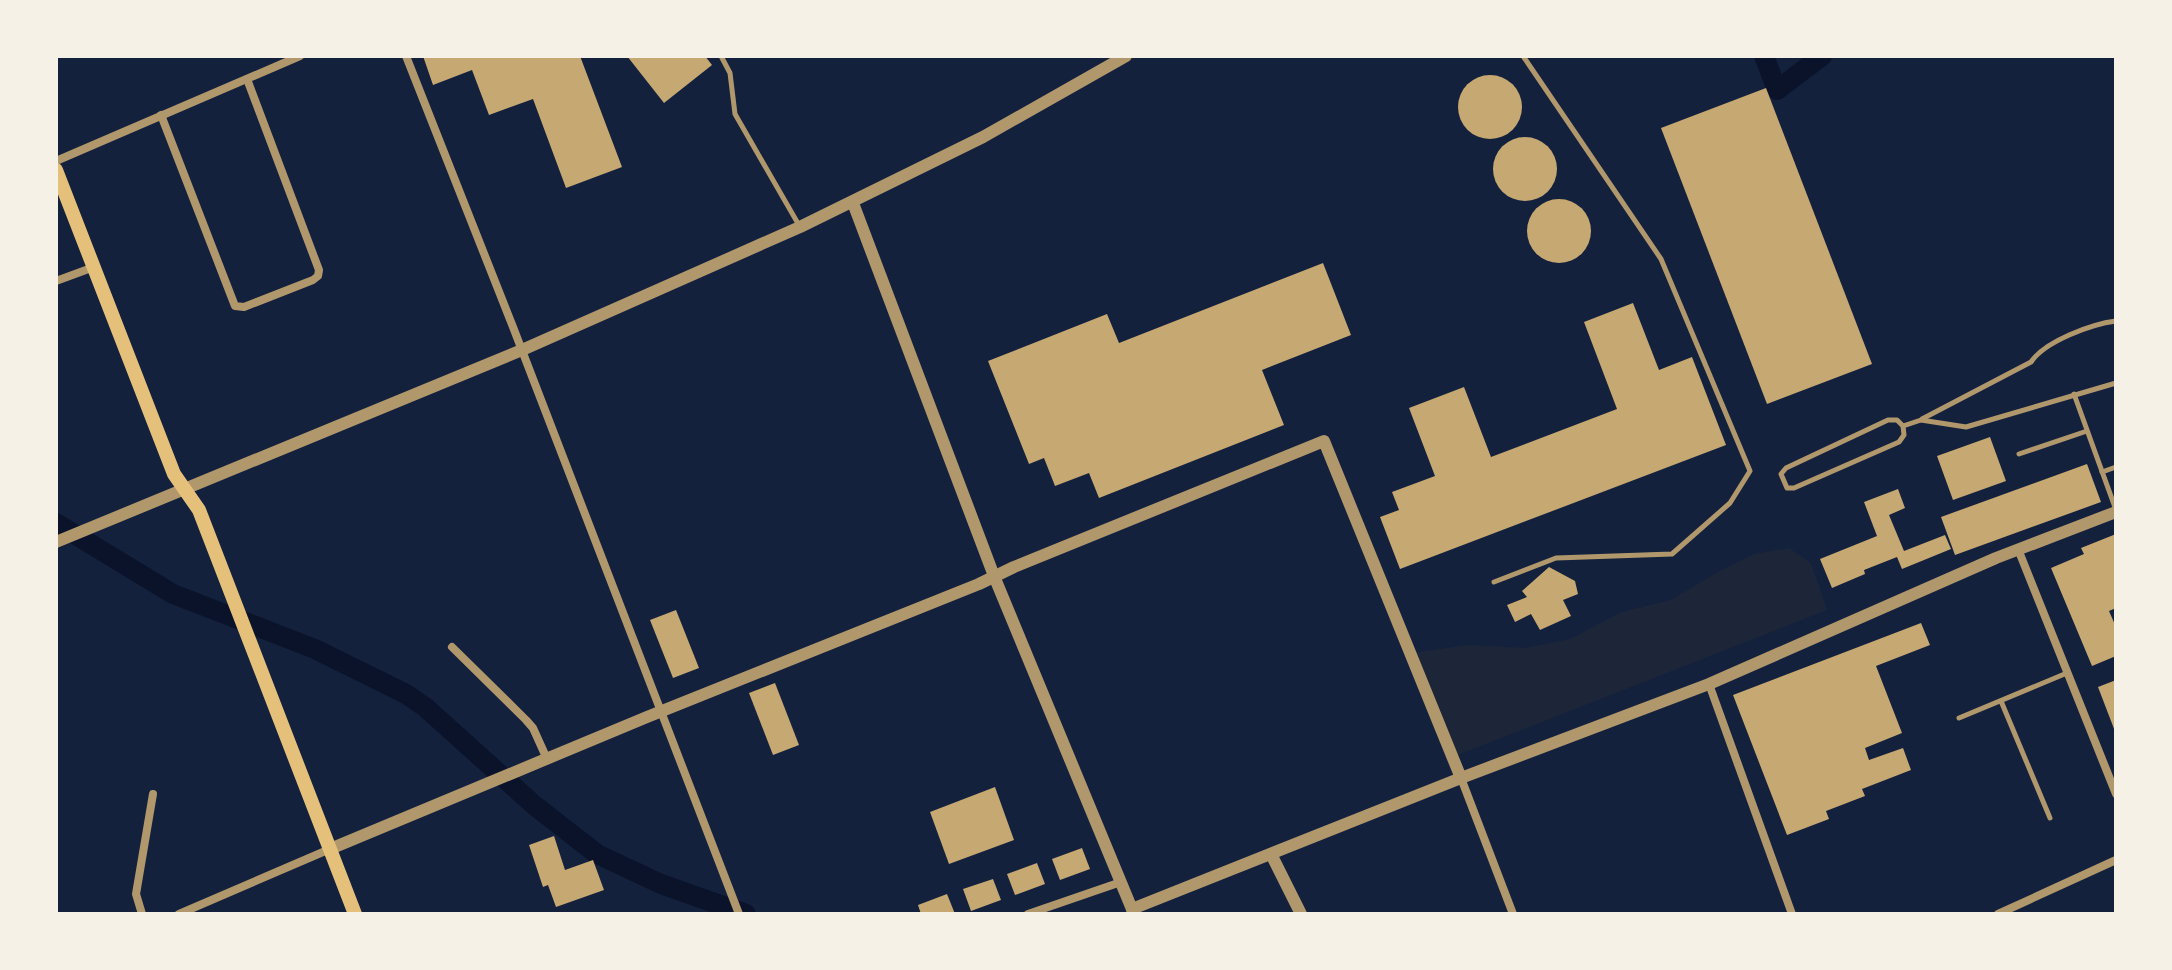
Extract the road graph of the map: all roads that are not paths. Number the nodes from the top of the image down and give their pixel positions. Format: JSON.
{"nodes":[{"id":1,"x":300,"y":56,"type":"edge"},
{"id":2,"x":406,"y":56,"type":"edge"},
{"id":3,"x":721,"y":56,"type":"edge"},
{"id":4,"x":1126,"y":56,"type":"edge"},
{"id":5,"x":1523,"y":56,"type":"edge"},
{"id":6,"x":247,"y":79,"type":"junction"},
{"id":7,"x":161,"y":115,"type":"junction"},
{"id":8,"x":56,"y":161,"type":"edge"},
{"id":9,"x":56,"y":170,"type":"edge"},
{"id":10,"x":853,"y":203,"type":"junction"},
{"id":11,"x":800,"y":227,"type":"junction"},
{"id":12,"x":94,"y":267,"type":"junction"},
{"id":13,"x":56,"y":281,"type":"edge"},
{"id":14,"x":2116,"y":321,"type":"edge"},
{"id":15,"x":522,"y":350,"type":"junction"},
{"id":16,"x":2116,"y":383,"type":"edge"},
{"id":17,"x":2074,"y":394,"type":"junction"},
{"id":18,"x":1921,"y":420,"type":"junction"},
{"id":19,"x":1903,"y":426,"type":"junction"},
{"id":20,"x":2087,"y":431,"type":"junction"},
{"id":21,"x":2019,"y":454,"type":"dead end"},
{"id":22,"x":2116,"y":467,"type":"edge"},
{"id":23,"x":2102,"y":472,"type":"junction"},
{"id":24,"x":186,"y":489,"type":"junction"},
{"id":25,"x":2116,"y":512,"type":"edge"},
{"id":26,"x":60,"y":540,"type":"edge"},
{"id":27,"x":2018,"y":549,"type":"junction"},
{"id":28,"x":994,"y":576,"type":"junction"},
{"id":29,"x":1494,"y":582,"type":"dead end"},
{"id":30,"x":452,"y":647,"type":"dead end"},
{"id":31,"x":2067,"y":673,"type":"junction"},
{"id":32,"x":1709,"y":684,"type":"junction"},
{"id":33,"x":2001,"y":701,"type":"junction"},
{"id":34,"x":661,"y":711,"type":"junction"},
{"id":35,"x":1959,"y":718,"type":"dead end"},
{"id":36,"x":547,"y":759,"type":"junction"},
{"id":37,"x":1461,"y":778,"type":"junction"},
{"id":38,"x":153,"y":794,"type":"dead end"},
{"id":39,"x":2116,"y":794,"type":"edge"},
{"id":40,"x":2050,"y":818,"type":"dead end"},
{"id":41,"x":330,"y":849,"type":"junction"},
{"id":42,"x":1271,"y":854,"type":"junction"},
{"id":43,"x":2116,"y":860,"type":"edge"},
{"id":44,"x":1121,"y":882,"type":"junction"},
{"id":45,"x":1129,"y":912,"type":"edge"},
{"id":46,"x":142,"y":914,"type":"edge"},
{"id":47,"x":179,"y":914,"type":"edge"},
{"id":48,"x":355,"y":914,"type":"edge"},
{"id":49,"x":739,"y":914,"type":"edge"},
{"id":50,"x":1028,"y":914,"type":"edge"},
{"id":51,"x":1301,"y":914,"type":"edge"},
{"id":52,"x":1513,"y":914,"type":"edge"},
{"id":53,"x":1792,"y":914,"type":"edge"},
{"id":54,"x":1998,"y":914,"type":"edge"}],
"edges":[{"from":1,"to":6,"type":"street"},
{"from":2,"to":15,"type":"street"},
{"from":3,"to":11,"type":"lane"},
{"from":4,"to":10,"type":"street"},
{"from":5,"to":29,"type":"lane"},
{"from":6,"to":7,"type":"street"},
{"from":6,"to":7,"type":"street"},
{"from":7,"to":8,"type":"street"},
{"from":9,"to":12,"type":"main road"},
{"from":10,"to":11,"type":"street"},
{"from":10,"to":28,"type":"street"},
{"from":11,"to":15,"type":"street"},
{"from":12,"to":13,"type":"street"},
{"from":12,"to":24,"type":"main road"},
{"from":14,"to":18,"type":"lane"},
{"from":15,"to":24,"type":"street"},
{"from":15,"to":34,"type":"street"},
{"from":16,"to":17,"type":"lane"},
{"from":17,"to":18,"type":"lane"},
{"from":17,"to":20,"type":"lane"},
{"from":18,"to":19,"type":"lane"},
{"from":19,"to":19,"type":"lane"},
{"from":20,"to":21,"type":"lane"},
{"from":20,"to":23,"type":"lane"},
{"from":22,"to":23,"type":"lane"},
{"from":23,"to":25,"type":"lane"},
{"from":24,"to":26,"type":"street"},
{"from":24,"to":41,"type":"main road"},
{"from":25,"to":27,"type":"street"},
{"from":27,"to":31,"type":"street"},
{"from":27,"to":32,"type":"street"},
{"from":28,"to":34,"type":"street"},
{"from":28,"to":37,"type":"street"},
{"from":28,"to":44,"type":"street"},
{"from":30,"to":36,"type":"street"},
{"from":31,"to":33,"type":"lane"},
{"from":31,"to":39,"type":"street"},
{"from":32,"to":37,"type":"street"},
{"from":32,"to":53,"type":"street"},
{"from":33,"to":35,"type":"lane"},
{"from":33,"to":40,"type":"lane"},
{"from":34,"to":36,"type":"street"},
{"from":34,"to":49,"type":"street"},
{"from":36,"to":41,"type":"street"},
{"from":37,"to":42,"type":"street"},
{"from":37,"to":52,"type":"street"},
{"from":38,"to":46,"type":"street"},
{"from":41,"to":47,"type":"street"},
{"from":41,"to":48,"type":"main road"},
{"from":42,"to":45,"type":"street"},
{"from":42,"to":51,"type":"street"},
{"from":43,"to":54,"type":"street"},
{"from":44,"to":45,"type":"street"},
{"from":44,"to":50,"type":"street"}]}
